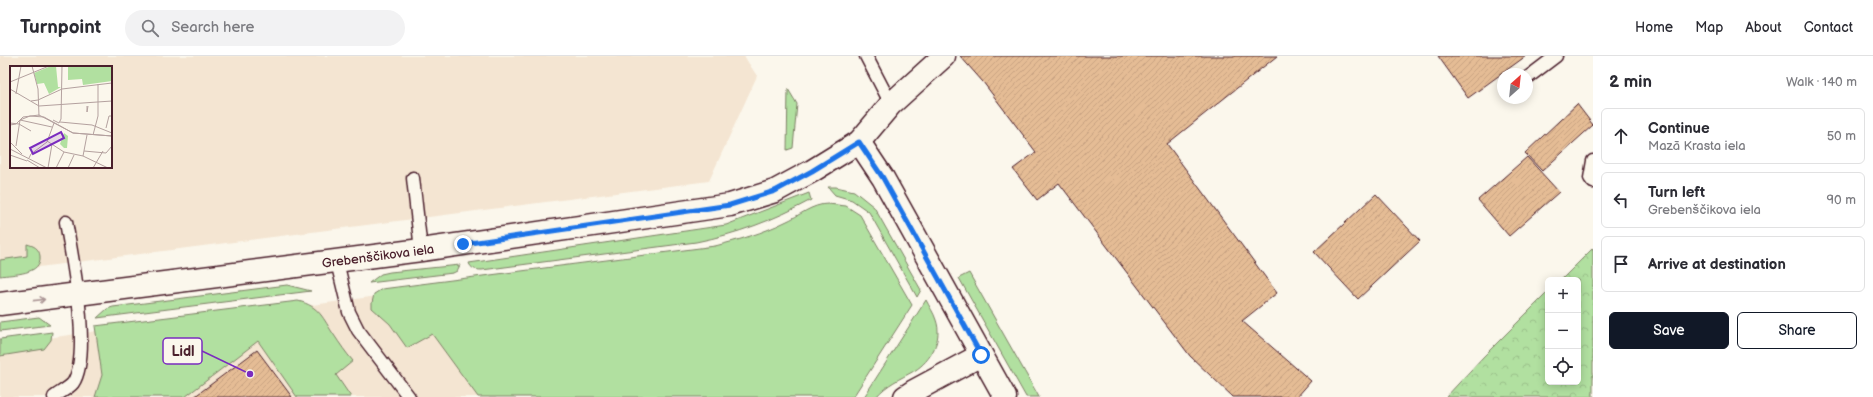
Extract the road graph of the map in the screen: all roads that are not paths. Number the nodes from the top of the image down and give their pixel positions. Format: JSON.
{"nodes":[{"id":1,"x":866,"y":56,"type":"edge"},
{"id":2,"x":944,"y":56,"type":"edge"},
{"id":3,"x":1556,"y":56,"type":"edge"},
{"id":4,"x":1533,"y":73,"type":"edge"},
{"id":5,"x":890,"y":104,"type":"junction"},
{"id":6,"x":859,"y":142,"type":"junction"},
{"id":7,"x":1593,"y":161,"type":"edge"},
{"id":8,"x":413,"y":178,"type":"dead end"},
{"id":9,"x":1593,"y":182,"type":"edge"},
{"id":10,"x":66,"y":222,"type":"dead end"},
{"id":11,"x":421,"y":250,"type":"junction"},
{"id":12,"x":337,"y":262,"type":"junction"},
{"id":13,"x":77,"y":295,"type":"junction"},
{"id":14,"x":0,"y":304,"type":"edge"},
{"id":15,"x":981,"y":355,"type":"junction"},
{"id":16,"x":54,"y":397,"type":"edge"},
{"id":17,"x":409,"y":397,"type":"edge"},
{"id":18,"x":905,"y":397,"type":"edge"},
{"id":19,"x":1005,"y":397,"type":"edge"}],
"edges":[{"from":1,"to":5,"type":"lane"},
{"from":2,"to":5,"type":"street","name":"Grebenščikova iela"},
{"from":3,"to":4,"type":"lane"},
{"from":5,"to":6,"type":"street","name":"Grebenščikova iela"},
{"from":6,"to":11,"type":"street","name":"Grebenščikova iela"},
{"from":6,"to":15,"type":"street"},
{"from":7,"to":9,"type":"lane"},
{"from":8,"to":11,"type":"lane"},
{"from":10,"to":13,"type":"lane"},
{"from":11,"to":12,"type":"street","name":"Grebenščikova iela"},
{"from":12,"to":13,"type":"street","name":"Grebenščikova iela"},
{"from":12,"to":17,"type":"lane"},
{"from":14,"to":13,"type":"street","name":"Grebenščikova iela","one_way":true},
{"from":13,"to":16,"type":"lane"},
{"from":15,"to":18,"type":"street"},
{"from":15,"to":19,"type":"street"}]}
